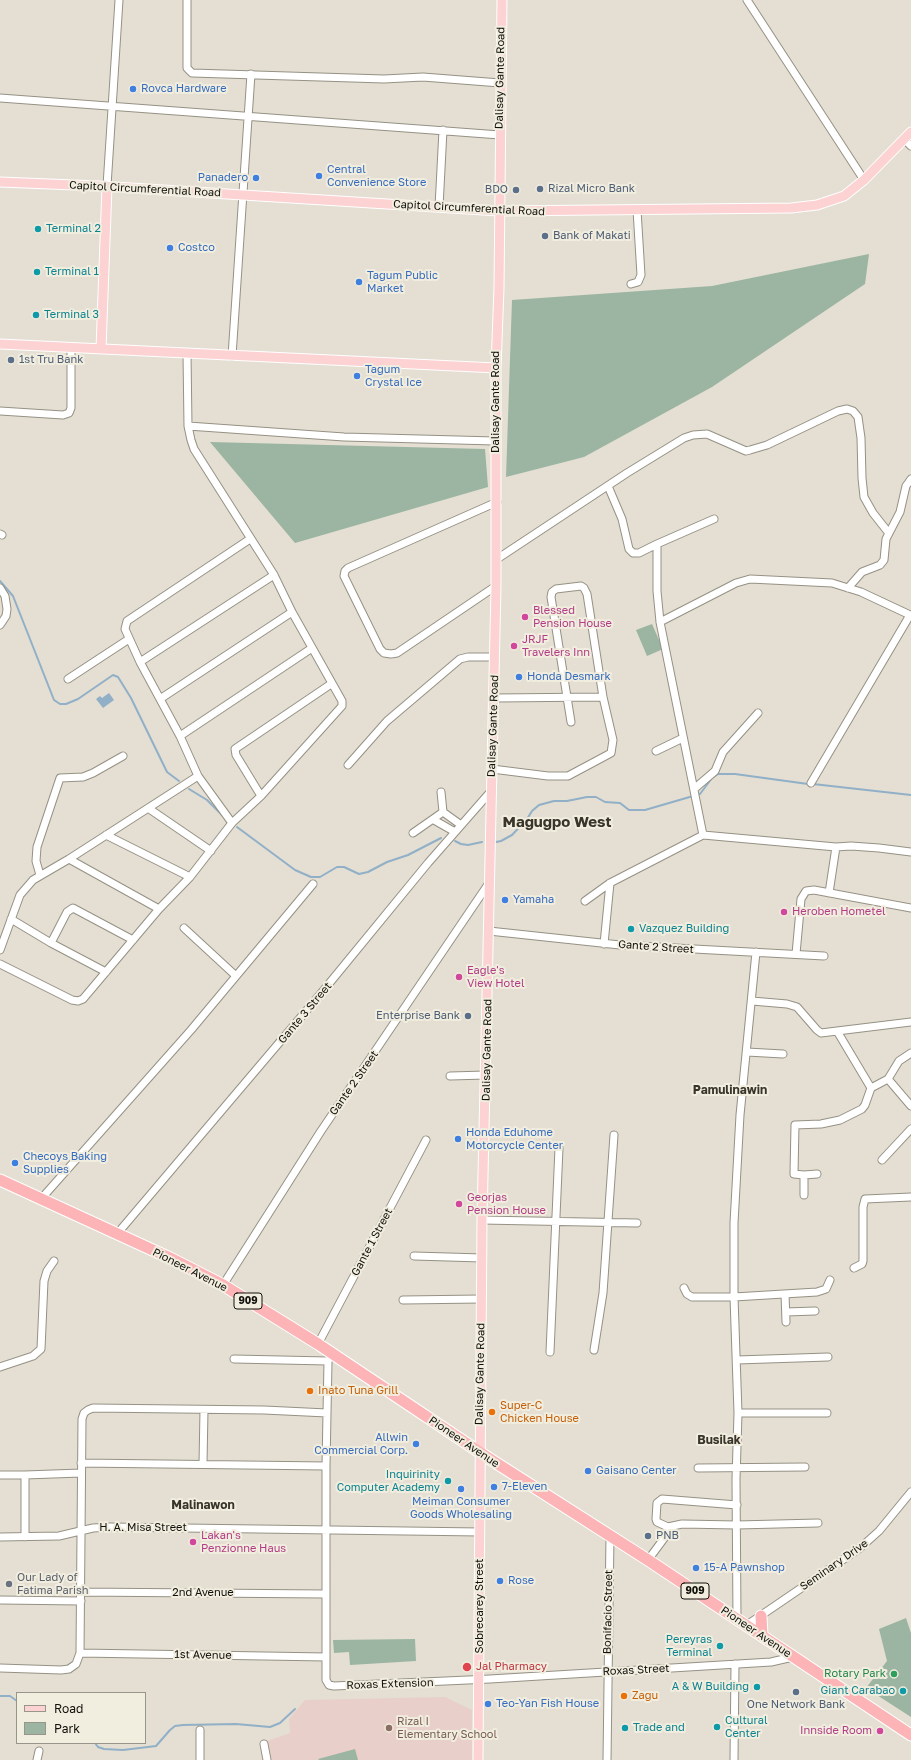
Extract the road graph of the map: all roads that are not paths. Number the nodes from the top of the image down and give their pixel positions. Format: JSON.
{"nodes":[{"id":1,"x":119,"y":0,"type":"edge"},
{"id":2,"x":187,"y":0,"type":"edge"},
{"id":3,"x":502,"y":0,"type":"edge"},
{"id":4,"x":747,"y":0,"type":"edge"},
{"id":5,"x":251,"y":74,"type":"junction"},
{"id":6,"x":500,"y":83,"type":"junction"},
{"id":7,"x":0,"y":98,"type":"edge"},
{"id":8,"x":112,"y":106,"type":"junction"},
{"id":9,"x":248,"y":116,"type":"junction"},
{"id":10,"x":443,"y":130,"type":"junction"},
{"id":11,"x":911,"y":132,"type":"edge"},
{"id":12,"x":500,"y":135,"type":"junction"},
{"id":13,"x":904,"y":139,"type":"junction"},
{"id":14,"x":911,"y":146,"type":"edge"},
{"id":15,"x":864,"y":180,"type":"junction"},
{"id":16,"x":0,"y":182,"type":"edge"},
{"id":17,"x":107,"y":186,"type":"junction"},
{"id":18,"x":242,"y":195,"type":"junction"},
{"id":19,"x":439,"y":207,"type":"junction"},
{"id":20,"x":637,"y":210,"type":"junction"},
{"id":21,"x":499,"y":211,"type":"junction"},
{"id":22,"x":631,"y":284,"type":"dead end"},
{"id":23,"x":0,"y":344,"type":"edge"},
{"id":24,"x":71,"y":347,"type":"junction"},
{"id":25,"x":101,"y":349,"type":"junction"},
{"id":26,"x":187,"y":354,"type":"junction"},
{"id":27,"x":232,"y":356,"type":"junction"},
{"id":28,"x":496,"y":368,"type":"junction"},
{"id":29,"x":0,"y":411,"type":"edge"},
{"id":30,"x":188,"y":426,"type":"junction"},
{"id":31,"x":495,"y":441,"type":"junction"},
{"id":32,"x":911,"y":479,"type":"edge"},
{"id":33,"x":608,"y":486,"type":"junction"},
{"id":34,"x":497,"y":502,"type":"junction"},
{"id":35,"x":714,"y":519,"type":"dead end"},
{"id":36,"x":888,"y":532,"type":"junction"},
{"id":37,"x":250,"y":539,"type":"junction"},
{"id":38,"x":657,"y":544,"type":"junction"},
{"id":39,"x":497,"y":559,"type":"junction"},
{"id":40,"x":274,"y":575,"type":"junction"},
{"id":41,"x":496,"y":586,"type":"junction"},
{"id":42,"x":0,"y":588,"type":"edge"},
{"id":43,"x":848,"y":588,"type":"junction"},
{"id":44,"x":292,"y":612,"type":"junction"},
{"id":45,"x":660,"y":622,"type":"junction"},
{"id":46,"x":0,"y":625,"type":"edge"},
{"id":47,"x":129,"y":639,"type":"junction"},
{"id":48,"x":312,"y":648,"type":"junction"},
{"id":49,"x":495,"y":657,"type":"junction"},
{"id":50,"x":140,"y":662,"type":"junction"},
{"id":51,"x":68,"y":679,"type":"dead end"},
{"id":52,"x":332,"y":684,"type":"junction"},
{"id":53,"x":603,"y":697,"type":"junction"},
{"id":54,"x":495,"y":698,"type":"junction"},
{"id":55,"x":567,"y":698,"type":"junction"},
{"id":56,"x":160,"y":699,"type":"junction"},
{"id":57,"x":758,"y":713,"type":"dead end"},
{"id":58,"x":571,"y":722,"type":"dead end"},
{"id":59,"x":180,"y":736,"type":"junction"},
{"id":60,"x":683,"y":738,"type":"junction"},
{"id":61,"x":656,"y":750,"type":"dead end"},
{"id":62,"x":123,"y":756,"type":"dead end"},
{"id":63,"x":348,"y":765,"type":"dead end"},
{"id":64,"x":492,"y":769,"type":"junction"},
{"id":65,"x":198,"y":776,"type":"junction"},
{"id":66,"x":811,"y":783,"type":"dead end"},
{"id":67,"x":694,"y":789,"type":"junction"},
{"id":68,"x":492,"y":790,"type":"junction"},
{"id":69,"x":441,"y":792,"type":"dead end"},
{"id":70,"x":261,"y":796,"type":"junction"},
{"id":71,"x":148,"y":808,"type":"junction"},
{"id":72,"x":443,"y":812,"type":"junction"},
{"id":73,"x":434,"y":820,"type":"junction"},
{"id":74,"x":232,"y":822,"type":"junction"},
{"id":75,"x":461,"y":825,"type":"junction"},
{"id":76,"x":455,"y":832,"type":"junction"},
{"id":77,"x":413,"y":833,"type":"dead end"},
{"id":78,"x":106,"y":835,"type":"junction"},
{"id":79,"x":703,"y":835,"type":"junction"},
{"id":80,"x":836,"y":847,"type":"junction"},
{"id":81,"x":211,"y":851,"type":"junction"},
{"id":82,"x":911,"y":852,"type":"edge"},
{"id":83,"x":70,"y":859,"type":"junction"},
{"id":84,"x":40,"y":874,"type":"junction"},
{"id":85,"x":190,"y":877,"type":"junction"},
{"id":86,"x":489,"y":883,"type":"junction"},
{"id":87,"x":610,"y":883,"type":"junction"},
{"id":88,"x":313,"y":884,"type":"dead end"},
{"id":89,"x":829,"y":893,"type":"junction"},
{"id":90,"x":585,"y":901,"type":"dead end"},
{"id":91,"x":911,"y":908,"type":"edge"},
{"id":92,"x":159,"y":909,"type":"junction"},
{"id":93,"x":11,"y":920,"type":"junction"},
{"id":94,"x":184,"y":928,"type":"dead end"},
{"id":95,"x":489,"y":931,"type":"junction"},
{"id":96,"x":132,"y":940,"type":"junction"},
{"id":97,"x":51,"y":943,"type":"junction"},
{"id":98,"x":604,"y":944,"type":"junction"},
{"id":99,"x":0,"y":950,"type":"edge"},
{"id":100,"x":756,"y":952,"type":"junction"},
{"id":101,"x":796,"y":954,"type":"junction"},
{"id":102,"x":824,"y":956,"type":"dead end"},
{"id":103,"x":0,"y":964,"type":"edge"},
{"id":104,"x":106,"y":972,"type":"junction"},
{"id":105,"x":236,"y":976,"type":"junction"},
{"id":106,"x":752,"y":1001,"type":"junction"},
{"id":107,"x":911,"y":1022,"type":"edge"},
{"id":108,"x":837,"y":1031,"type":"junction"},
{"id":109,"x":747,"y":1052,"type":"junction"},
{"id":110,"x":911,"y":1053,"type":"edge"},
{"id":111,"x":783,"y":1054,"type":"dead end"},
{"id":112,"x":486,"y":1075,"type":"junction"},
{"id":113,"x":450,"y":1076,"type":"dead end"},
{"id":114,"x":888,"y":1078,"type":"junction"},
{"id":115,"x":871,"y":1088,"type":"junction"},
{"id":116,"x":911,"y":1106,"type":"edge"},
{"id":117,"x":911,"y":1129,"type":"edge"},
{"id":118,"x":614,"y":1135,"type":"dead end"},
{"id":119,"x":426,"y":1140,"type":"dead end"},
{"id":120,"x":559,"y":1148,"type":"dead end"},
{"id":121,"x":882,"y":1160,"type":"dead end"},
{"id":122,"x":817,"y":1174,"type":"dead end"},
{"id":123,"x":804,"y":1175,"type":"junction"},
{"id":124,"x":0,"y":1180,"type":"edge"},
{"id":125,"x":804,"y":1194,"type":"dead end"},
{"id":126,"x":911,"y":1197,"type":"edge"},
{"id":127,"x":41,"y":1199,"type":"junction"},
{"id":128,"x":482,"y":1220,"type":"junction"},
{"id":129,"x":556,"y":1222,"type":"junction"},
{"id":130,"x":608,"y":1223,"type":"junction"},
{"id":131,"x":637,"y":1223,"type":"dead end"},
{"id":132,"x":117,"y":1234,"type":"junction"},
{"id":133,"x":414,"y":1256,"type":"dead end"},
{"id":134,"x":482,"y":1258,"type":"junction"},
{"id":135,"x":54,"y":1260,"type":"dead end"},
{"id":136,"x":854,"y":1268,"type":"dead end"},
{"id":137,"x":830,"y":1280,"type":"dead end"},
{"id":138,"x":223,"y":1286,"type":"junction"},
{"id":139,"x":684,"y":1288,"type":"dead end"},
{"id":140,"x":785,"y":1294,"type":"junction"},
{"id":141,"x":734,"y":1296,"type":"junction"},
{"id":142,"x":482,"y":1299,"type":"junction"},
{"id":143,"x":403,"y":1300,"type":"dead end"},
{"id":144,"x":815,"y":1311,"type":"dead end"},
{"id":145,"x":786,"y":1312,"type":"junction"},
{"id":146,"x":786,"y":1322,"type":"dead end"},
{"id":147,"x":318,"y":1344,"type":"junction"},
{"id":148,"x":594,"y":1350,"type":"dead end"},
{"id":149,"x":550,"y":1352,"type":"dead end"},
{"id":150,"x":828,"y":1357,"type":"dead end"},
{"id":151,"x":331,"y":1358,"type":"junction"},
{"id":152,"x":234,"y":1359,"type":"dead end"},
{"id":153,"x":737,"y":1360,"type":"junction"},
{"id":154,"x":0,"y":1367,"type":"edge"},
{"id":155,"x":204,"y":1410,"type":"junction"},
{"id":156,"x":327,"y":1413,"type":"junction"},
{"id":157,"x":738,"y":1413,"type":"junction"},
{"id":158,"x":826,"y":1413,"type":"dead end"},
{"id":159,"x":480,"y":1452,"type":"junction"},
{"id":160,"x":81,"y":1463,"type":"junction"},
{"id":161,"x":203,"y":1464,"type":"junction"},
{"id":162,"x":326,"y":1466,"type":"junction"},
{"id":163,"x":805,"y":1467,"type":"dead end"},
{"id":164,"x":698,"y":1468,"type":"dead end"},
{"id":165,"x":736,"y":1468,"type":"junction"},
{"id":166,"x":81,"y":1473,"type":"junction"},
{"id":167,"x":0,"y":1475,"type":"edge"},
{"id":168,"x":25,"y":1476,"type":"junction"},
{"id":169,"x":911,"y":1492,"type":"edge"},
{"id":170,"x":736,"y":1505,"type":"junction"},
{"id":171,"x":818,"y":1523,"type":"dead end"},
{"id":172,"x":736,"y":1525,"type":"junction"},
{"id":173,"x":668,"y":1527,"type":"junction"},
{"id":174,"x":81,"y":1530,"type":"junction"},
{"id":175,"x":325,"y":1530,"type":"junction"},
{"id":176,"x":480,"y":1532,"type":"junction"},
{"id":177,"x":610,"y":1535,"type":"junction"},
{"id":178,"x":25,"y":1536,"type":"junction"},
{"id":179,"x":0,"y":1537,"type":"edge"},
{"id":180,"x":648,"y":1560,"type":"junction"},
{"id":181,"x":81,"y":1592,"type":"junction"},
{"id":182,"x":325,"y":1594,"type":"junction"},
{"id":183,"x":0,"y":1600,"type":"edge"},
{"id":184,"x":81,"y":1601,"type":"junction"},
{"id":185,"x":760,"y":1616,"type":"junction"},
{"id":186,"x":742,"y":1622,"type":"junction"},
{"id":187,"x":762,"y":1636,"type":"junction"},
{"id":188,"x":80,"y":1653,"type":"junction"},
{"id":189,"x":326,"y":1657,"type":"junction"},
{"id":190,"x":793,"y":1657,"type":"junction"},
{"id":191,"x":735,"y":1664,"type":"junction"},
{"id":192,"x":0,"y":1668,"type":"edge"},
{"id":193,"x":608,"y":1671,"type":"junction"},
{"id":194,"x":479,"y":1679,"type":"junction"},
{"id":195,"x":200,"y":1730,"type":"dead end"},
{"id":196,"x":910,"y":1734,"type":"edge"},
{"id":197,"x":264,"y":1744,"type":"dead end"},
{"id":198,"x":39,"y":1752,"type":"dead end"},
{"id":199,"x":37,"y":1760,"type":"edge"},
{"id":200,"x":200,"y":1760,"type":"edge"},
{"id":201,"x":267,"y":1760,"type":"edge"},
{"id":202,"x":478,"y":1760,"type":"edge"},
{"id":203,"x":607,"y":1760,"type":"edge"},
{"id":204,"x":734,"y":1760,"type":"edge"}],
"edges":[{"from":1,"to":8,"type":"street"},
{"from":2,"to":5,"type":"street"},
{"from":3,"to":6,"type":"main road","name":"Dalisay Gante Road"},
{"from":4,"to":15,"type":"street"},
{"from":5,"to":6,"type":"street"},
{"from":5,"to":9,"type":"street"},
{"from":6,"to":12,"type":"main road","name":"Dalisay Gante Road"},
{"from":7,"to":8,"type":"street"},
{"from":8,"to":9,"type":"street"},
{"from":8,"to":17,"type":"street"},
{"from":9,"to":10,"type":"street"},
{"from":9,"to":18,"type":"street"},
{"from":10,"to":12,"type":"street"},
{"from":10,"to":19,"type":"street"},
{"from":11,"to":13,"type":"main road","name":"Capitol Circumferential Road"},
{"from":12,"to":21,"type":"main road","name":"Dalisay Gante Road"},
{"from":13,"to":14,"type":"street"},
{"from":13,"to":15,"type":"main road","name":"Capitol Circumferential Road"},
{"from":15,"to":20,"type":"main road","name":"Capitol Circumferential Road"},
{"from":16,"to":17,"type":"main road","name":"Capitol Circumferential Road"},
{"from":17,"to":18,"type":"main road","name":"Capitol Circumferential Road"},
{"from":17,"to":25,"type":"main road"},
{"from":18,"to":19,"type":"main road","name":"Capitol Circumferential Road"},
{"from":18,"to":27,"type":"street"},
{"from":19,"to":21,"type":"main road","name":"Capitol Circumferential Road"},
{"from":20,"to":21,"type":"main road","name":"Capitol Circumferential Road"},
{"from":20,"to":22,"type":"street"},
{"from":21,"to":28,"type":"main road","name":"Dalisay Gante Road"},
{"from":23,"to":24,"type":"main road"},
{"from":24,"to":25,"type":"main road"},
{"from":24,"to":29,"type":"street"},
{"from":25,"to":26,"type":"main road"},
{"from":26,"to":27,"type":"main road"},
{"from":26,"to":30,"type":"street"},
{"from":27,"to":28,"type":"main road"},
{"from":28,"to":31,"type":"main road","name":"Dalisay Gante Road"},
{"from":30,"to":31,"type":"street"},
{"from":30,"to":37,"type":"street"},
{"from":31,"to":34,"type":"main road","name":"Dalisay Gante Road"},
{"from":32,"to":36,"type":"street"},
{"from":33,"to":36,"type":"street"},
{"from":33,"to":38,"type":"street"},
{"from":33,"to":39,"type":"street"},
{"from":34,"to":39,"type":"main road","name":"Dalisay Gante Road"},
{"from":34,"to":41,"type":"street"},
{"from":35,"to":38,"type":"street"},
{"from":36,"to":43,"type":"street"},
{"from":37,"to":40,"type":"street"},
{"from":37,"to":47,"type":"street"},
{"from":38,"to":45,"type":"street"},
{"from":39,"to":41,"type":"main road","name":"Dalisay Gante Road"},
{"from":40,"to":44,"type":"street"},
{"from":40,"to":50,"type":"street"},
{"from":41,"to":49,"type":"main road","name":"Dalisay Gante Road"},
{"from":42,"to":46,"type":"street"},
{"from":43,"to":45,"type":"street"},
{"from":43,"to":66,"type":"street"},
{"from":44,"to":48,"type":"street"},
{"from":44,"to":56,"type":"street"},
{"from":45,"to":60,"type":"street"},
{"from":47,"to":50,"type":"street"},
{"from":47,"to":51,"type":"street"},
{"from":48,"to":52,"type":"street"},
{"from":48,"to":59,"type":"street"},
{"from":49,"to":54,"type":"main road","name":"Dalisay Gante Road"},
{"from":49,"to":63,"type":"street"},
{"from":50,"to":56,"type":"street"},
{"from":52,"to":70,"type":"street"},
{"from":52,"to":70,"type":"street"},
{"from":53,"to":55,"type":"street"},
{"from":53,"to":55,"type":"street"},
{"from":53,"to":64,"type":"street"},
{"from":54,"to":55,"type":"street"},
{"from":54,"to":64,"type":"main road","name":"Dalisay Gante Road"},
{"from":55,"to":58,"type":"street"},
{"from":56,"to":59,"type":"street"},
{"from":57,"to":67,"type":"street"},
{"from":59,"to":65,"type":"street"},
{"from":60,"to":61,"type":"street"},
{"from":60,"to":67,"type":"street"},
{"from":62,"to":84,"type":"street"},
{"from":64,"to":68,"type":"main road","name":"Dalisay Gante Road"},
{"from":65,"to":71,"type":"street"},
{"from":65,"to":74,"type":"street"},
{"from":67,"to":79,"type":"street"},
{"from":68,"to":75,"type":"street","name":"Gante 3 Street"},
{"from":68,"to":86,"type":"main road","name":"Dalisay Gante Road"},
{"from":69,"to":72,"type":"street"},
{"from":70,"to":74,"type":"street"},
{"from":71,"to":78,"type":"street"},
{"from":71,"to":81,"type":"street"},
{"from":72,"to":73,"type":"street"},
{"from":72,"to":75,"type":"street"},
{"from":73,"to":76,"type":"street"},
{"from":73,"to":77,"type":"street"},
{"from":74,"to":81,"type":"street"},
{"from":75,"to":76,"type":"street","name":"Gante 3 Street"},
{"from":76,"to":132,"type":"street","name":"Gante 3 Street"},
{"from":78,"to":83,"type":"street"},
{"from":78,"to":85,"type":"street"},
{"from":79,"to":80,"type":"street"},
{"from":79,"to":87,"type":"street"},
{"from":80,"to":82,"type":"street"},
{"from":80,"to":89,"type":"street"},
{"from":81,"to":85,"type":"street"},
{"from":83,"to":84,"type":"street"},
{"from":83,"to":92,"type":"street"},
{"from":84,"to":93,"type":"street"},
{"from":85,"to":92,"type":"street"},
{"from":86,"to":95,"type":"main road","name":"Dalisay Gante Road"},
{"from":86,"to":138,"type":"street","name":"Gante 2 Street"},
{"from":87,"to":90,"type":"street"},
{"from":87,"to":98,"type":"street"},
{"from":88,"to":105,"type":"street"},
{"from":89,"to":91,"type":"street"},
{"from":89,"to":101,"type":"street"},
{"from":92,"to":96,"type":"street"},
{"from":93,"to":97,"type":"street"},
{"from":93,"to":99,"type":"street"},
{"from":94,"to":105,"type":"street"},
{"from":95,"to":98,"type":"street","name":"Gante 2 Street"},
{"from":95,"to":112,"type":"main road","name":"Dalisay Gante Road"},
{"from":96,"to":97,"type":"street"},
{"from":96,"to":104,"type":"street"},
{"from":97,"to":104,"type":"street"},
{"from":98,"to":100,"type":"street","name":"Gante 2 Street"},
{"from":100,"to":101,"type":"street","name":"Gante 2 Street"},
{"from":100,"to":106,"type":"street"},
{"from":101,"to":102,"type":"street","name":"Gante 2 Street"},
{"from":103,"to":104,"type":"street"},
{"from":105,"to":127,"type":"street"},
{"from":106,"to":108,"type":"street"},
{"from":106,"to":109,"type":"street"},
{"from":107,"to":108,"type":"street"},
{"from":108,"to":115,"type":"street"},
{"from":109,"to":111,"type":"street"},
{"from":109,"to":141,"type":"street"},
{"from":110,"to":114,"type":"street"},
{"from":112,"to":113,"type":"street"},
{"from":112,"to":128,"type":"main road","name":"Dalisay Gante Road"},
{"from":114,"to":115,"type":"street"},
{"from":114,"to":116,"type":"street"},
{"from":115,"to":123,"type":"street"},
{"from":117,"to":121,"type":"street"},
{"from":118,"to":130,"type":"street"},
{"from":119,"to":147,"type":"street","name":"Gante 1 Street"},
{"from":120,"to":129,"type":"street"},
{"from":122,"to":123,"type":"street"},
{"from":123,"to":125,"type":"street"},
{"from":124,"to":127,"type":"highway","name":"Pioneer Avenue","number":"909"},
{"from":126,"to":136,"type":"street"},
{"from":127,"to":132,"type":"highway","name":"Pioneer Avenue","number":"909"},
{"from":128,"to":129,"type":"street"},
{"from":128,"to":134,"type":"main road","name":"Dalisay Gante Road"},
{"from":129,"to":130,"type":"street"},
{"from":129,"to":149,"type":"street"},
{"from":130,"to":131,"type":"street"},
{"from":130,"to":148,"type":"street"},
{"from":132,"to":138,"type":"highway","name":"Pioneer Avenue","number":"909"},
{"from":133,"to":134,"type":"street"},
{"from":134,"to":142,"type":"main road","name":"Dalisay Gante Road"},
{"from":135,"to":154,"type":"street"},
{"from":137,"to":140,"type":"street"},
{"from":138,"to":147,"type":"highway","name":"Pioneer Avenue","number":"909"},
{"from":139,"to":141,"type":"street"},
{"from":140,"to":141,"type":"street"},
{"from":140,"to":145,"type":"street"},
{"from":141,"to":153,"type":"street"},
{"from":142,"to":143,"type":"street"},
{"from":142,"to":159,"type":"main road","name":"Dalisay Gante Road"},
{"from":144,"to":145,"type":"street"},
{"from":145,"to":146,"type":"street"},
{"from":147,"to":151,"type":"highway","name":"Pioneer Avenue","number":"909"},
{"from":150,"to":153,"type":"street"},
{"from":151,"to":152,"type":"street"},
{"from":151,"to":156,"type":"street"},
{"from":151,"to":159,"type":"highway","name":"Pioneer Avenue","number":"909"},
{"from":153,"to":157,"type":"street"},
{"from":155,"to":156,"type":"street"},
{"from":155,"to":160,"type":"street"},
{"from":155,"to":161,"type":"street"},
{"from":156,"to":162,"type":"street"},
{"from":157,"to":158,"type":"street"},
{"from":157,"to":165,"type":"street"},
{"from":159,"to":176,"type":"main road","name":"Sobrecarey Street"},
{"from":159,"to":177,"type":"highway","name":"Pioneer Avenue","number":"909"},
{"from":160,"to":161,"type":"street"},
{"from":160,"to":166,"type":"street"},
{"from":161,"to":162,"type":"street"},
{"from":162,"to":175,"type":"street"},
{"from":163,"to":165,"type":"street"},
{"from":164,"to":165,"type":"street"},
{"from":165,"to":170,"type":"street"},
{"from":166,"to":168,"type":"street"},
{"from":166,"to":174,"type":"street"},
{"from":167,"to":168,"type":"street"},
{"from":168,"to":178,"type":"street"},
{"from":169,"to":185,"type":"street","name":"Seminary Drive"},
{"from":170,"to":172,"type":"street"},
{"from":170,"to":173,"type":"street"},
{"from":171,"to":172,"type":"street"},
{"from":172,"to":173,"type":"street"},
{"from":172,"to":186,"type":"street"},
{"from":173,"to":180,"type":"street"},
{"from":174,"to":175,"type":"street","name":"H. A. Misa Street"},
{"from":174,"to":178,"type":"street","name":"H. A. Misa Street"},
{"from":174,"to":181,"type":"street"},
{"from":175,"to":176,"type":"street","name":"H. A. Misa Street"},
{"from":175,"to":182,"type":"street"},
{"from":176,"to":194,"type":"main road","name":"Sobrecarey Street"},
{"from":177,"to":180,"type":"highway","name":"Pioneer Avenue","number":"909"},
{"from":177,"to":193,"type":"street","name":"Bonifacio Street"},
{"from":178,"to":179,"type":"street","name":"H. A. Misa Street"},
{"from":180,"to":186,"type":"highway","name":"Pioneer Avenue","number":"909"},
{"from":181,"to":182,"type":"street","name":"2nd Avenue"},
{"from":181,"to":184,"type":"street"},
{"from":182,"to":189,"type":"street"},
{"from":183,"to":184,"type":"street"},
{"from":184,"to":188,"type":"street"},
{"from":185,"to":186,"type":"street","name":"Seminary Drive"},
{"from":185,"to":187,"type":"highway"},
{"from":186,"to":187,"type":"highway","name":"Pioneer Avenue","number":"909"},
{"from":187,"to":190,"type":"highway","name":"Pioneer Avenue","number":"909"},
{"from":188,"to":189,"type":"street","name":"1st Avenue"},
{"from":188,"to":192,"type":"street"},
{"from":189,"to":194,"type":"street","name":"Roxas Extension"},
{"from":190,"to":191,"type":"street","name":"Roxas Street"},
{"from":190,"to":196,"type":"highway","name":"Pioneer Avenue","number":"909"},
{"from":191,"to":193,"type":"street","name":"Roxas Street"},
{"from":191,"to":204,"type":"street"},
{"from":193,"to":194,"type":"street","name":"Roxas Street"},
{"from":193,"to":203,"type":"street","name":"Bonifacio Street"},
{"from":194,"to":202,"type":"main road","name":"Sobrecarey Street"},
{"from":195,"to":200,"type":"street"},
{"from":197,"to":201,"type":"street"},
{"from":198,"to":199,"type":"street"}]}
